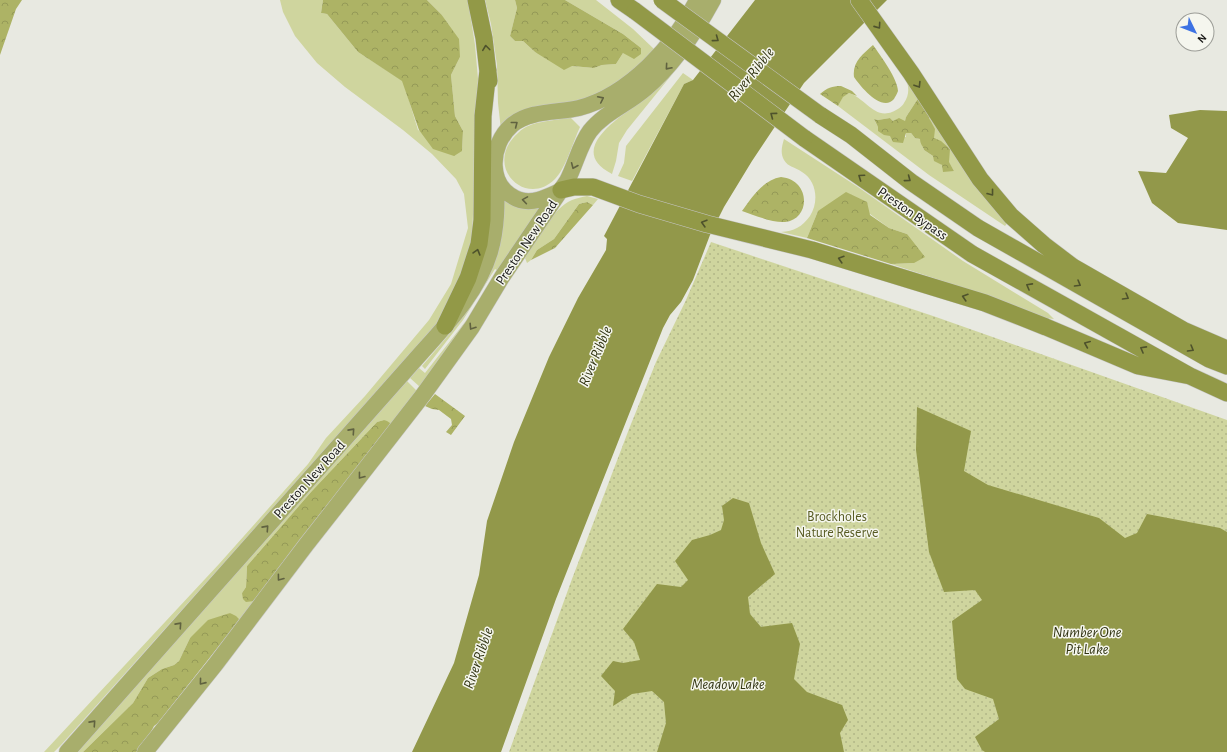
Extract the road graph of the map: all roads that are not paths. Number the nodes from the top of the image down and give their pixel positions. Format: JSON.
{"nodes":[{"id":1,"x":476,"y":0,"type":"edge"},
{"id":2,"x":619,"y":0,"type":"edge"},
{"id":3,"x":662,"y":0,"type":"edge"},
{"id":4,"x":697,"y":0,"type":"edge"},
{"id":5,"x":713,"y":0,"type":"edge"},
{"id":6,"x":859,"y":0,"type":"edge"},
{"id":7,"x":488,"y":70,"type":"junction"},
{"id":8,"x":495,"y":175,"type":"junction"},
{"id":9,"x":561,"y":191,"type":"junction"},
{"id":10,"x":445,"y":326,"type":"junction"},
{"id":11,"x":1227,"y":349,"type":"edge"},
{"id":12,"x":1227,"y":366,"type":"edge"},
{"id":13,"x":1190,"y":376,"type":"junction"},
{"id":14,"x":1227,"y":393,"type":"edge"},
{"id":15,"x":67,"y":752,"type":"edge"},
{"id":16,"x":145,"y":752,"type":"edge"}],
"edges":[{"from":7,"to":1,"type":"highway","one_way":true},
{"from":13,"to":2,"type":"highway","name":"Preston Bypass","one_way":true,"bridge":true},
{"from":3,"to":12,"type":"highway","name":"Preston Bypass","one_way":true,"bridge":true},
{"from":8,"to":4,"type":"highway","name":"Preston New Road","one_way":true},
{"from":5,"to":9,"type":"highway","name":"Preston New Road","one_way":true},
{"from":6,"to":11,"type":"highway","one_way":true},
{"from":7,"to":8,"type":"highway"},
{"from":10,"to":7,"type":"highway","one_way":true},
{"from":9,"to":8,"type":"highway","one_way":true},
{"from":8,"to":10,"type":"highway","name":"Preston New Road"},
{"from":13,"to":9,"type":"highway","one_way":true},
{"from":9,"to":16,"type":"highway","name":"Preston New Road","one_way":true},
{"from":15,"to":10,"type":"highway","name":"Preston New Road","one_way":true},
{"from":13,"to":14,"type":"highway","name":"Preston Bypass"}]}
